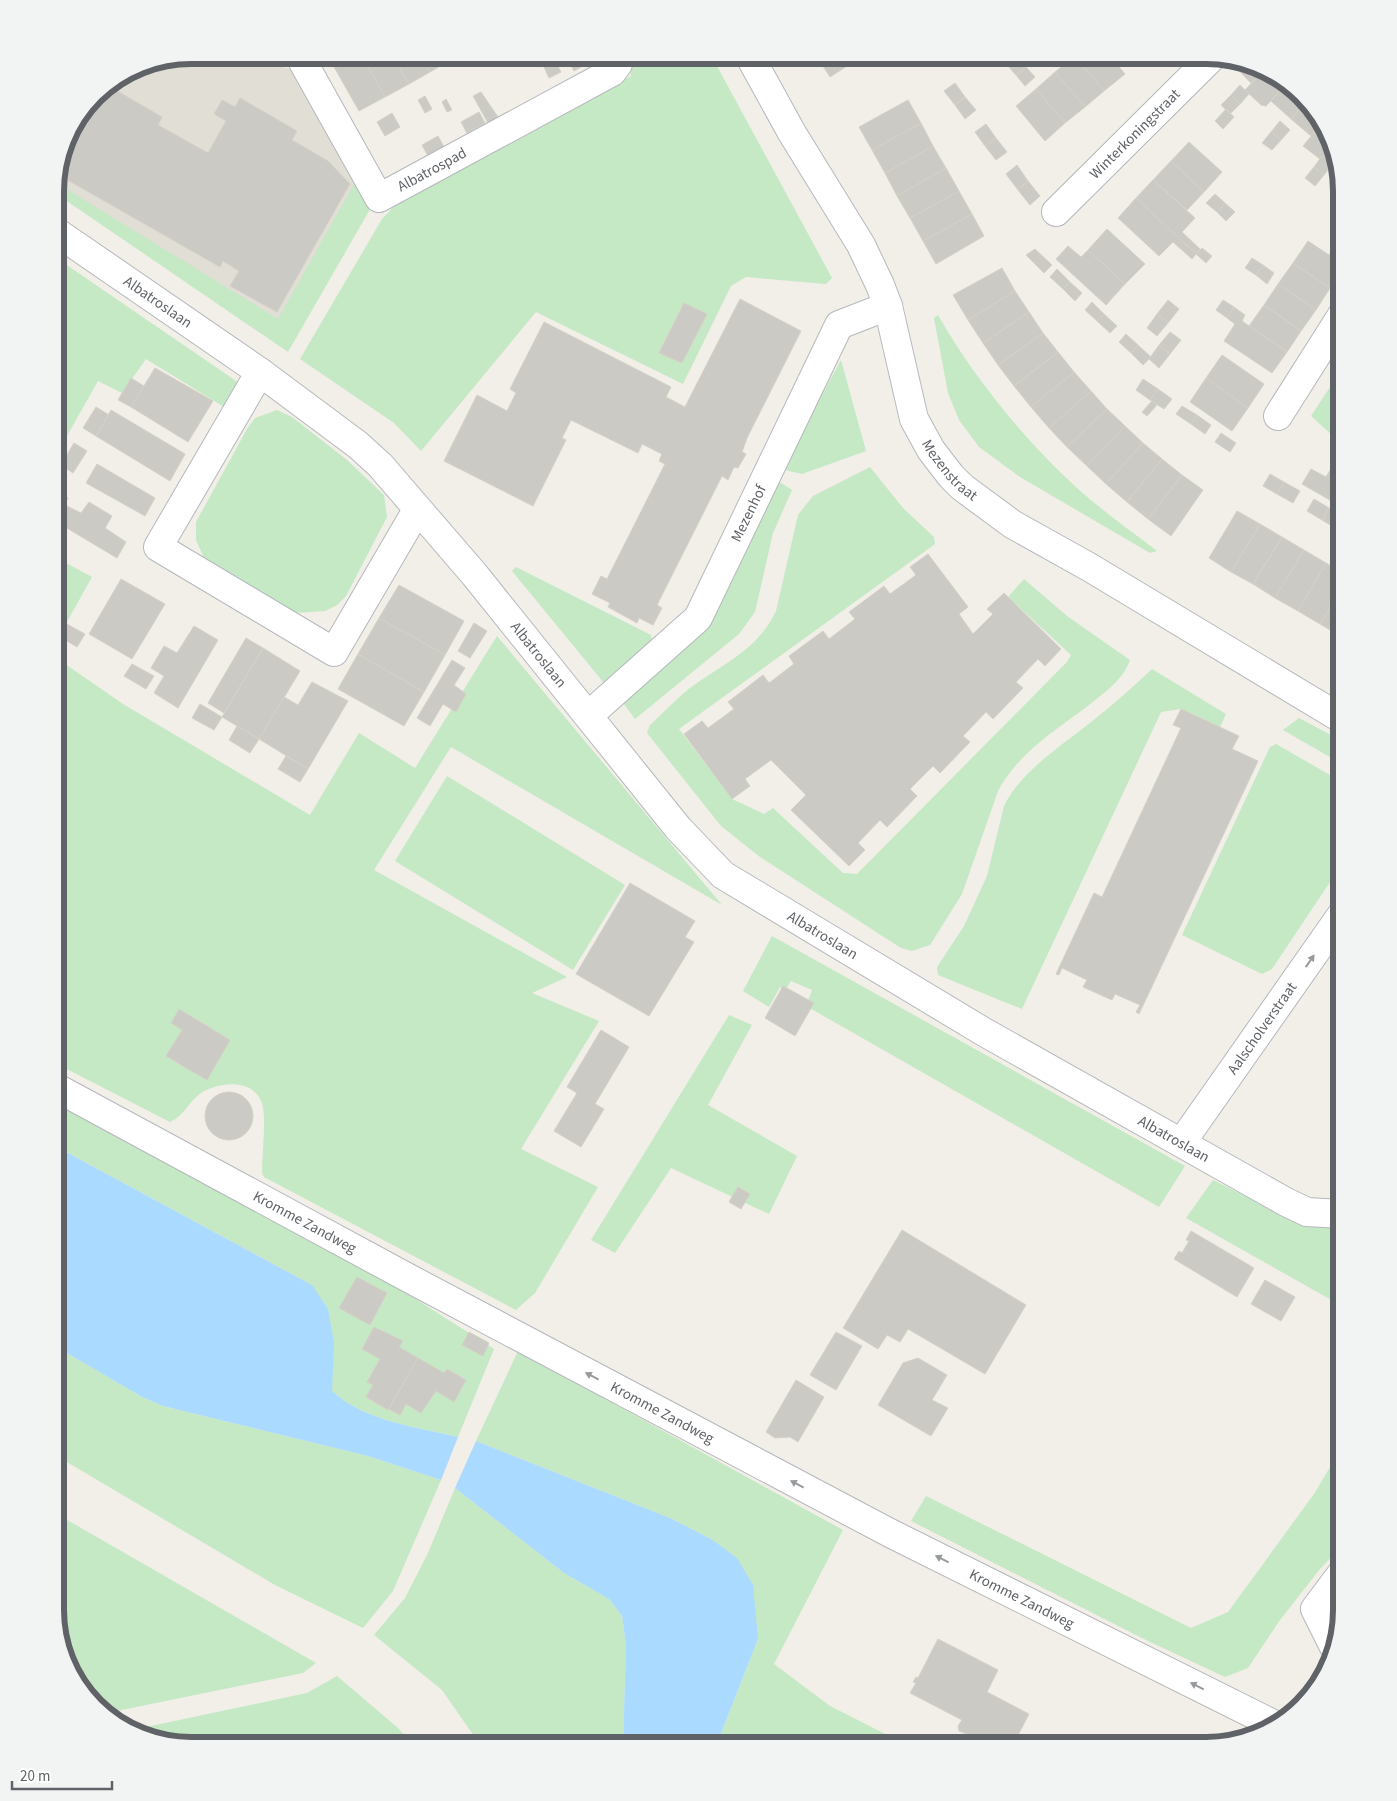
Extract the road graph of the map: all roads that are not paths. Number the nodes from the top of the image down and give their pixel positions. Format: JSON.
{"nodes":[{"id":1,"x":304,"y":64,"type":"edge"},
{"id":2,"x":618,"y":64,"type":"edge"},
{"id":3,"x":754,"y":64,"type":"edge"},
{"id":4,"x":1205,"y":64,"type":"edge"},
{"id":5,"x":1056,"y":212,"type":"dead end"},
{"id":6,"x":64,"y":237,"type":"edge"},
{"id":7,"x":888,"y":306,"type":"junction"},
{"id":8,"x":1333,"y":329,"type":"edge"},
{"id":9,"x":260,"y":372,"type":"junction"},
{"id":10,"x":1278,"y":416,"type":"dead end"},
{"id":11,"x":417,"y":510,"type":"junction"},
{"id":12,"x":1333,"y":714,"type":"edge"},
{"id":13,"x":589,"y":715,"type":"junction"},
{"id":14,"x":1333,"y":927,"type":"edge"},
{"id":15,"x":64,"y":1092,"type":"edge"},
{"id":16,"x":1182,"y":1142,"type":"junction"},
{"id":17,"x":1333,"y":1213,"type":"edge"},
{"id":18,"x":1333,"y":1585,"type":"edge"},
{"id":19,"x":1330,"y":1639,"type":"edge"},
{"id":20,"x":1267,"y":1721,"type":"edge"}],
"edges":[{"from":1,"to":2,"type":"street","name":"Albatrospad"},
{"from":3,"to":7,"type":"street","name":"Mezenstraat"},
{"from":4,"to":5,"type":"street","name":"Winterkoningstraat"},
{"from":6,"to":9,"type":"street","name":"Albatroslaan"},
{"from":7,"to":12,"type":"street","name":"Mezenstraat"},
{"from":7,"to":13,"type":"street","name":"Mezenhof"},
{"from":8,"to":10,"type":"street"},
{"from":9,"to":11,"type":"street","name":"Albatroslaan"},
{"from":9,"to":11,"type":"street"},
{"from":11,"to":13,"type":"street","name":"Albatroslaan"},
{"from":13,"to":16,"type":"street","name":"Albatroslaan"},
{"from":16,"to":14,"type":"street","name":"Aalscholverstraat","one_way":true},
{"from":20,"to":15,"type":"street","name":"Kromme Zandweg","one_way":true},
{"from":16,"to":17,"type":"street","name":"Albatroslaan"},
{"from":18,"to":19,"type":"street"}]}
